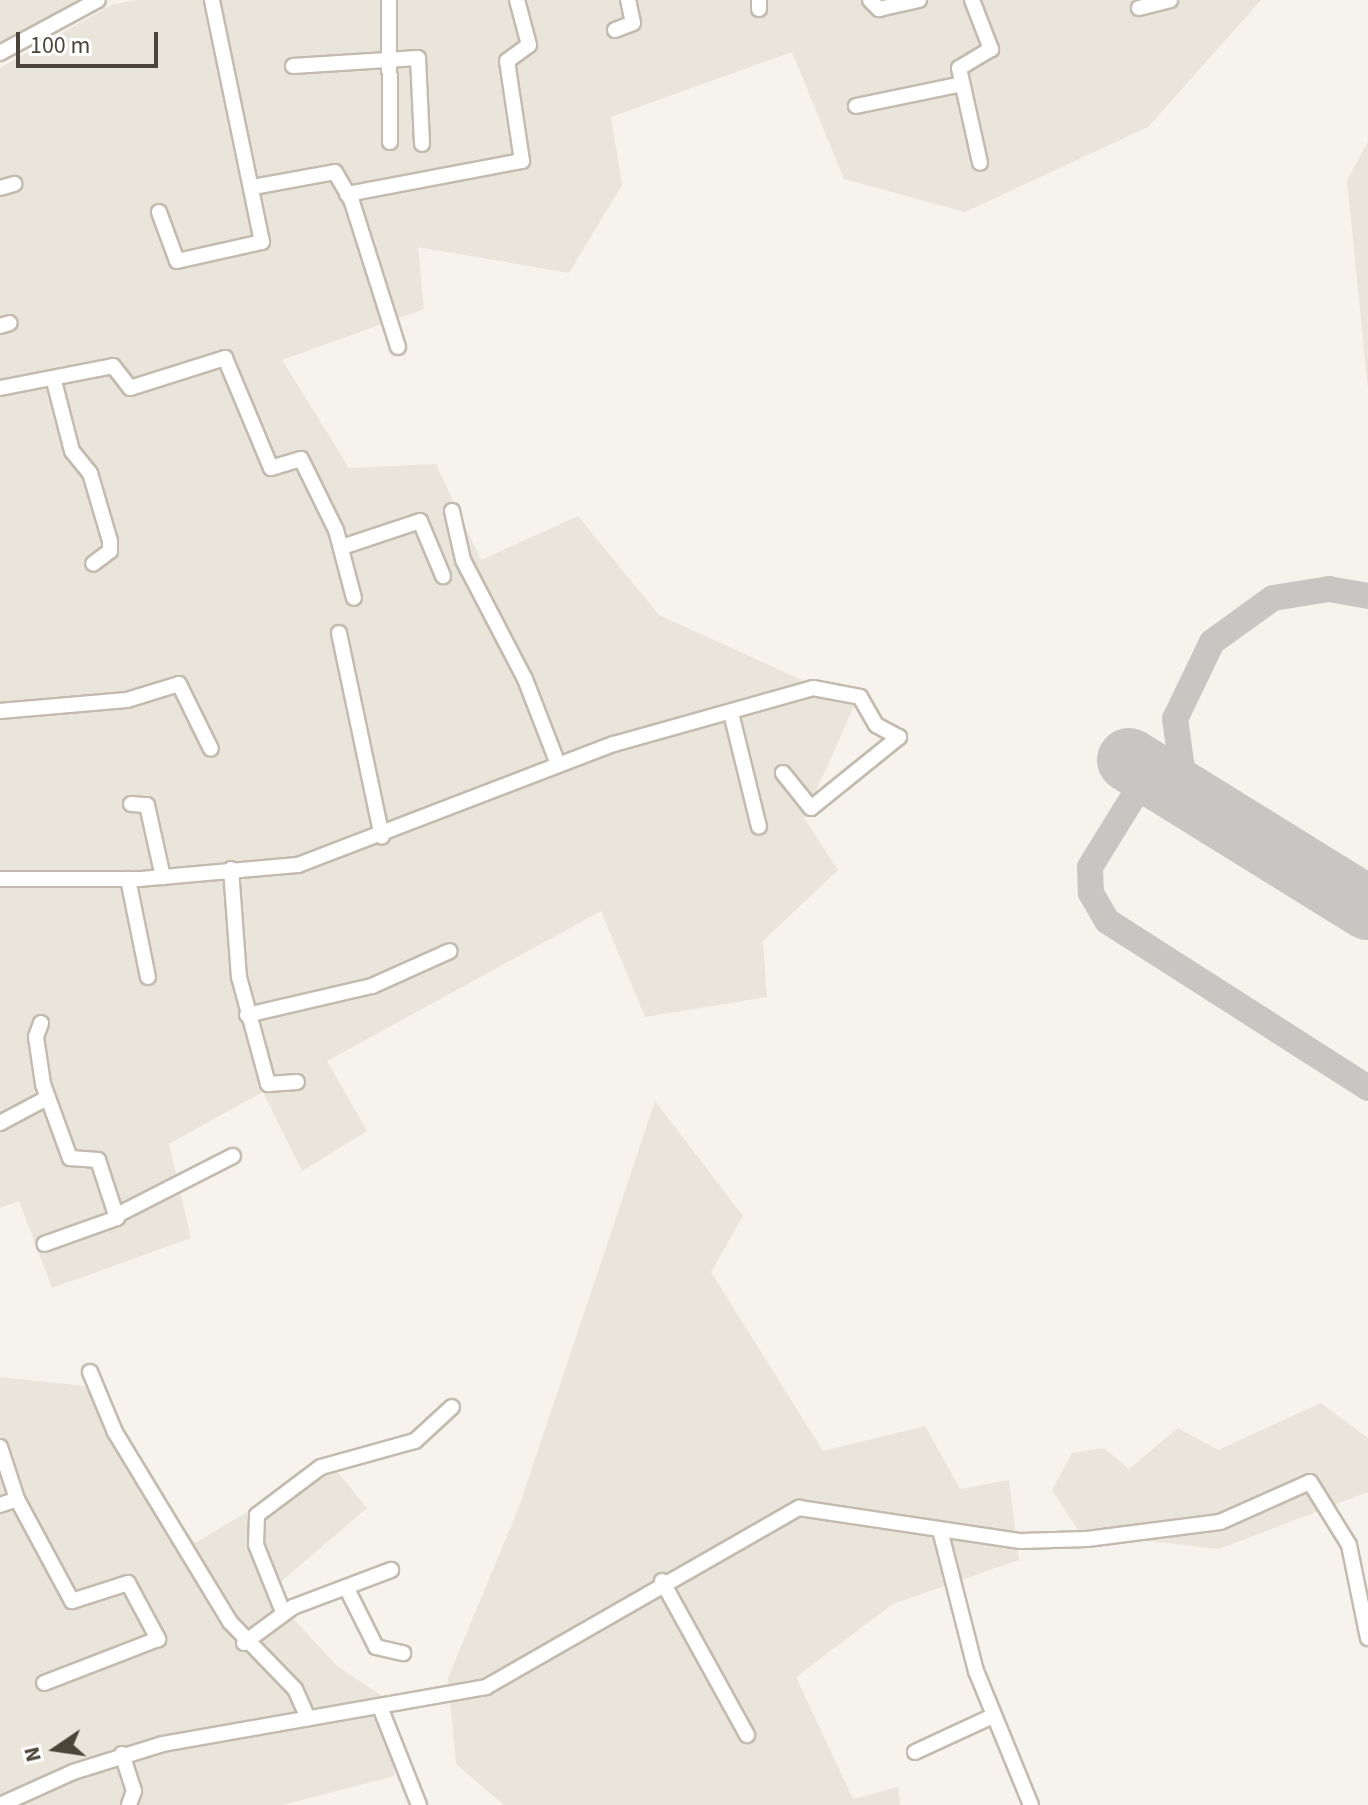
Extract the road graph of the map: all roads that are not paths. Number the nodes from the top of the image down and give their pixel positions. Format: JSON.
{"nodes":[{"id":1,"x":98,"y":0,"type":"edge"},
{"id":2,"x":212,"y":0,"type":"edge"},
{"id":3,"x":389,"y":0,"type":"edge"},
{"id":4,"x":517,"y":0,"type":"edge"},
{"id":5,"x":628,"y":0,"type":"edge"},
{"id":6,"x":870,"y":0,"type":"edge"},
{"id":7,"x":919,"y":0,"type":"edge"},
{"id":8,"x":972,"y":0,"type":"edge"},
{"id":9,"x":1170,"y":0,"type":"edge"},
{"id":10,"x":1139,"y":8,"type":"dead end"},
{"id":11,"x":615,"y":30,"type":"dead end"},
{"id":12,"x":0,"y":53,"type":"edge"},
{"id":13,"x":389,"y":57,"type":"junction"},
{"id":14,"x":293,"y":66,"type":"dead end"},
{"id":15,"x":962,"y":84,"type":"junction"},
{"id":16,"x":856,"y":106,"type":"dead end"},
{"id":17,"x":390,"y":142,"type":"dead end"},
{"id":18,"x":422,"y":144,"type":"dead end"},
{"id":19,"x":980,"y":163,"type":"dead end"},
{"id":20,"x":253,"y":187,"type":"junction"},
{"id":21,"x":347,"y":194,"type":"junction"},
{"id":22,"x":159,"y":212,"type":"dead end"},
{"id":23,"x":398,"y":347,"type":"dead end"},
{"id":24,"x":54,"y":381,"type":"junction"},
{"id":25,"x":0,"y":388,"type":"edge"},
{"id":26,"x":452,"y":511,"type":"dead end"},
{"id":27,"x":342,"y":547,"type":"junction"},
{"id":28,"x":93,"y":564,"type":"dead end"},
{"id":29,"x":443,"y":576,"type":"dead end"},
{"id":30,"x":354,"y":598,"type":"dead end"},
{"id":31,"x":339,"y":633,"type":"dead end"},
{"id":32,"x":0,"y":711,"type":"edge"},
{"id":33,"x":731,"y":713,"type":"junction"},
{"id":34,"x":211,"y":749,"type":"dead end"},
{"id":35,"x":558,"y":764,"type":"junction"},
{"id":36,"x":783,"y":773,"type":"dead end"},
{"id":37,"x":131,"y":804,"type":"dead end"},
{"id":38,"x":759,"y":827,"type":"dead end"},
{"id":39,"x":382,"y":837,"type":"junction"},
{"id":40,"x":231,"y":869,"type":"junction"},
{"id":41,"x":163,"y":877,"type":"junction"},
{"id":42,"x":0,"y":879,"type":"edge"},
{"id":43,"x":128,"y":879,"type":"junction"},
{"id":44,"x":450,"y":951,"type":"dead end"},
{"id":45,"x":148,"y":977,"type":"dead end"},
{"id":46,"x":247,"y":1015,"type":"junction"},
{"id":47,"x":41,"y":1023,"type":"dead end"},
{"id":48,"x":297,"y":1082,"type":"dead end"},
{"id":49,"x":47,"y":1098,"type":"junction"},
{"id":50,"x":0,"y":1123,"type":"edge"},
{"id":51,"x":233,"y":1156,"type":"dead end"},
{"id":52,"x":117,"y":1215,"type":"junction"},
{"id":53,"x":44,"y":1244,"type":"dead end"},
{"id":54,"x":90,"y":1372,"type":"dead end"},
{"id":55,"x":452,"y":1407,"type":"dead end"},
{"id":56,"x":0,"y":1447,"type":"edge"},
{"id":57,"x":17,"y":1499,"type":"junction"},
{"id":58,"x":0,"y":1505,"type":"edge"},
{"id":59,"x":940,"y":1530,"type":"junction"},
{"id":60,"x":391,"y":1570,"type":"dead end"},
{"id":61,"x":662,"y":1581,"type":"junction"},
{"id":62,"x":346,"y":1587,"type":"junction"},
{"id":63,"x":283,"y":1612,"type":"junction"},
{"id":64,"x":1368,"y":1638,"type":"edge"},
{"id":65,"x":244,"y":1643,"type":"junction"},
{"id":66,"x":403,"y":1653,"type":"dead end"},
{"id":67,"x":44,"y":1683,"type":"dead end"},
{"id":68,"x":380,"y":1707,"type":"junction"},
{"id":69,"x":993,"y":1716,"type":"junction"},
{"id":70,"x":308,"y":1718,"type":"junction"},
{"id":71,"x":747,"y":1735,"type":"dead end"},
{"id":72,"x":915,"y":1752,"type":"dead end"},
{"id":73,"x":122,"y":1754,"type":"junction"},
{"id":74,"x":0,"y":1805,"type":"edge"},
{"id":75,"x":129,"y":1805,"type":"edge"},
{"id":76,"x":419,"y":1805,"type":"edge"},
{"id":77,"x":1031,"y":1805,"type":"edge"}],
"edges":[{"from":1,"to":12,"type":"street"},
{"from":2,"to":20,"type":"street"},
{"from":3,"to":13,"type":"street"},
{"from":4,"to":21,"type":"street"},
{"from":5,"to":11,"type":"street"},
{"from":6,"to":7,"type":"street"},
{"from":8,"to":15,"type":"street"},
{"from":9,"to":10,"type":"street"},
{"from":13,"to":14,"type":"street"},
{"from":13,"to":17,"type":"street"},
{"from":13,"to":18,"type":"street"},
{"from":15,"to":16,"type":"street"},
{"from":15,"to":19,"type":"street"},
{"from":20,"to":21,"type":"street"},
{"from":20,"to":22,"type":"street"},
{"from":21,"to":23,"type":"street"},
{"from":24,"to":25,"type":"street"},
{"from":24,"to":27,"type":"street"},
{"from":24,"to":28,"type":"street"},
{"from":26,"to":35,"type":"street"},
{"from":27,"to":29,"type":"street"},
{"from":27,"to":30,"type":"street"},
{"from":31,"to":39,"type":"street"},
{"from":32,"to":34,"type":"street"},
{"from":33,"to":35,"type":"street"},
{"from":33,"to":36,"type":"street"},
{"from":33,"to":38,"type":"street"},
{"from":35,"to":39,"type":"street"},
{"from":37,"to":41,"type":"street"},
{"from":39,"to":40,"type":"street"},
{"from":40,"to":41,"type":"street"},
{"from":40,"to":46,"type":"street"},
{"from":41,"to":43,"type":"street"},
{"from":42,"to":43,"type":"street"},
{"from":43,"to":45,"type":"street"},
{"from":44,"to":46,"type":"street"},
{"from":46,"to":48,"type":"street"},
{"from":47,"to":49,"type":"street"},
{"from":49,"to":50,"type":"street"},
{"from":49,"to":52,"type":"street"},
{"from":51,"to":52,"type":"street"},
{"from":52,"to":53,"type":"street"},
{"from":54,"to":65,"type":"street"},
{"from":55,"to":63,"type":"street"},
{"from":56,"to":57,"type":"street"},
{"from":57,"to":58,"type":"street"},
{"from":57,"to":67,"type":"street"},
{"from":59,"to":61,"type":"street"},
{"from":59,"to":64,"type":"street"},
{"from":59,"to":69,"type":"street"},
{"from":60,"to":62,"type":"street"},
{"from":61,"to":68,"type":"street"},
{"from":61,"to":71,"type":"street"},
{"from":62,"to":63,"type":"street"},
{"from":62,"to":66,"type":"street"},
{"from":63,"to":65,"type":"street"},
{"from":65,"to":70,"type":"street"},
{"from":68,"to":70,"type":"street"},
{"from":68,"to":76,"type":"street"},
{"from":69,"to":72,"type":"street"},
{"from":69,"to":77,"type":"street"},
{"from":70,"to":73,"type":"street"},
{"from":73,"to":74,"type":"street"},
{"from":73,"to":75,"type":"street"}]}
